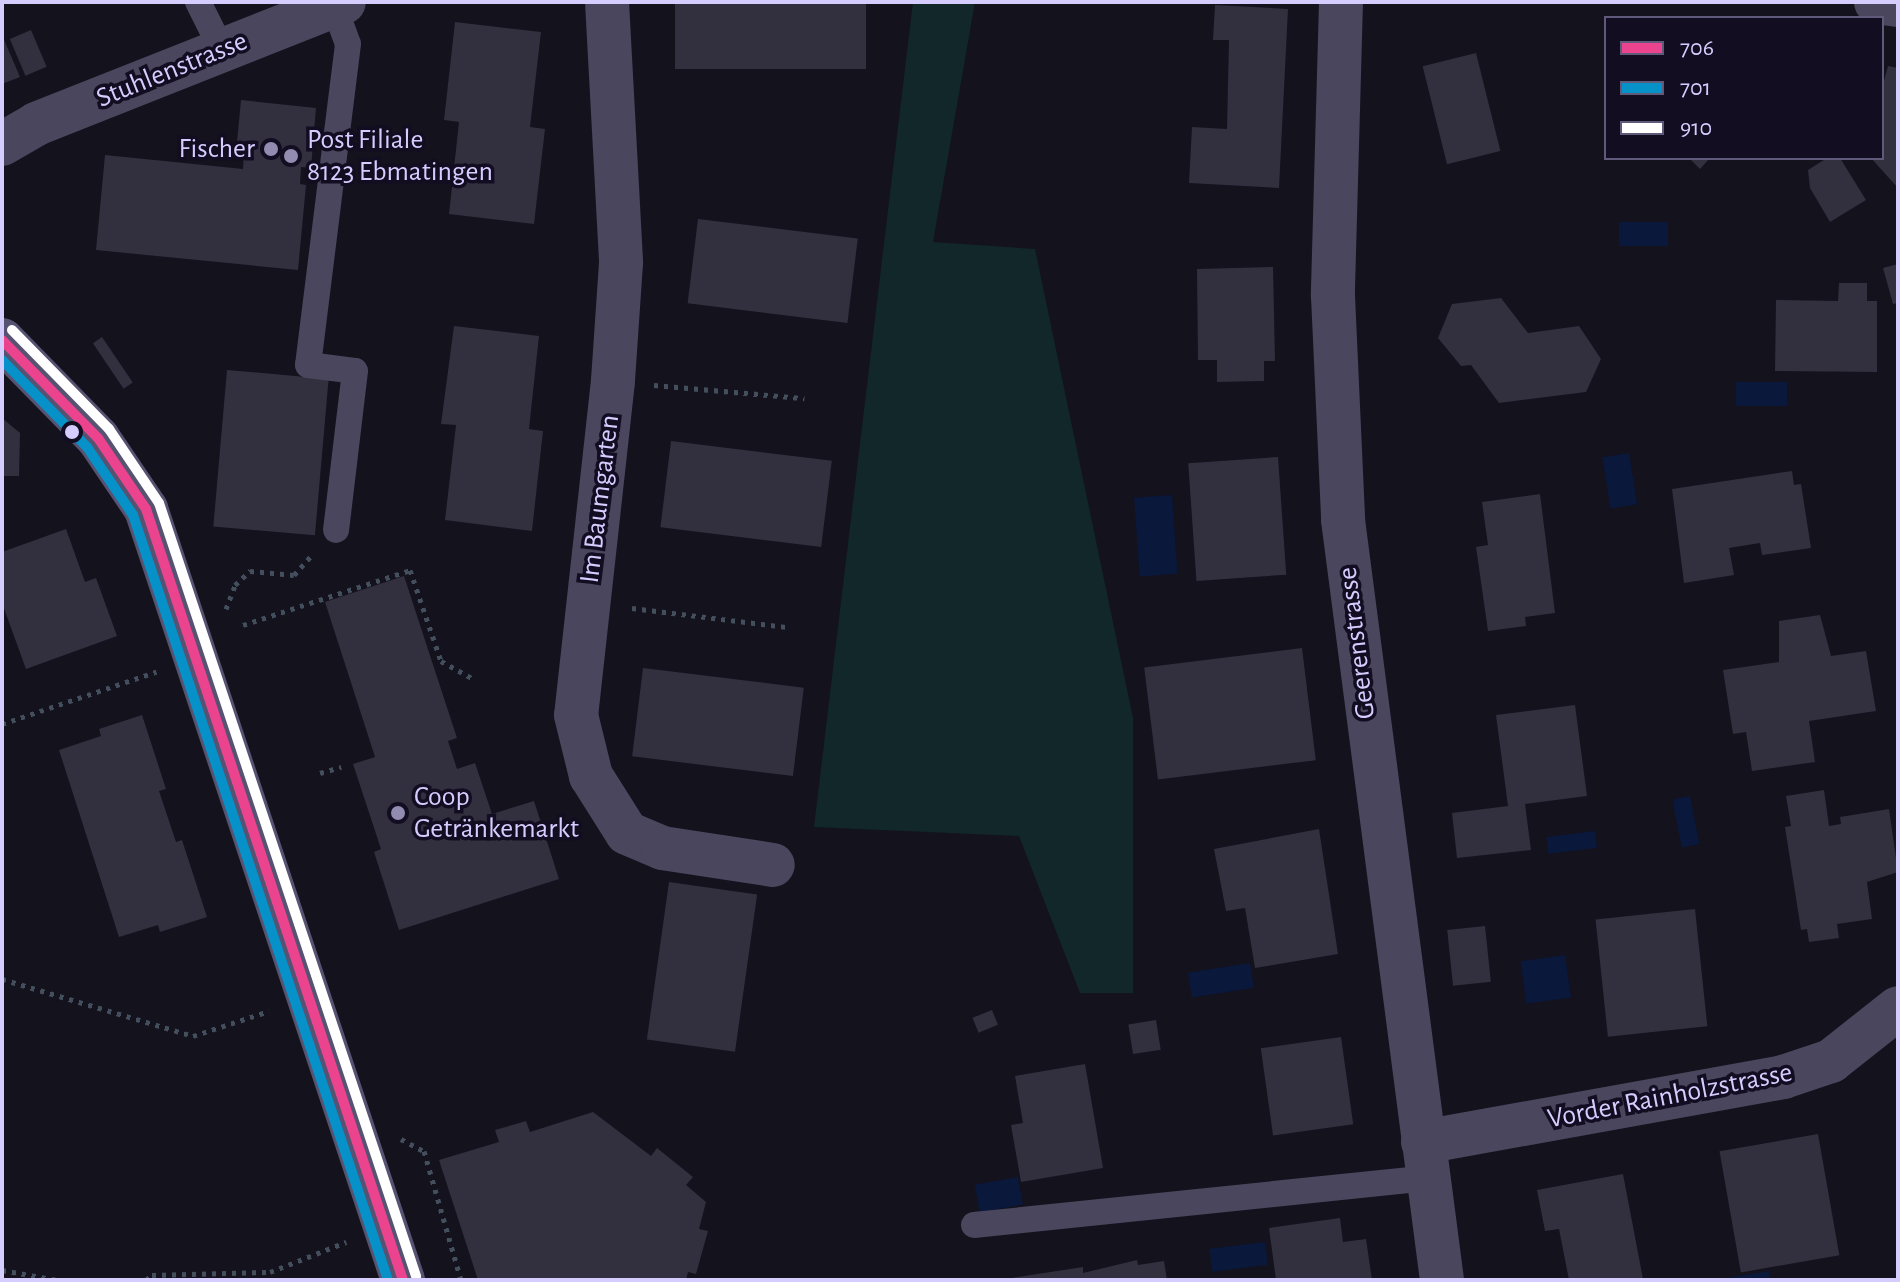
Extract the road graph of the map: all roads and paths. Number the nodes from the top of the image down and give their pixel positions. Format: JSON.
{"nodes":[{"id":1,"x":198,"y":2,"type":"edge"},
{"id":2,"x":607,"y":2,"type":"edge"},
{"id":3,"x":1341,"y":2,"type":"edge"},
{"id":4,"x":1876,"y":2,"type":"edge"},
{"id":5,"x":339,"y":4,"type":"edge"},
{"id":6,"x":1898,"y":5,"type":"edge"},
{"id":7,"x":222,"y":50,"type":"junction"},
{"id":8,"x":2,"y":144,"type":"edge"},
{"id":9,"x":2,"y":340,"type":"edge"},
{"id":10,"x":613,"y":381,"type":"junction"},
{"id":11,"x":804,"y":398,"type":"dead end"},
{"id":12,"x":336,"y":530,"type":"dead end"},
{"id":13,"x":294,"y":575,"type":"dead end"},
{"id":14,"x":587,"y":603,"type":"junction"},
{"id":15,"x":225,"y":614,"type":"dead end"},
{"id":16,"x":243,"y":625,"type":"dead end"},
{"id":17,"x":786,"y":627,"type":"dead end"},
{"id":18,"x":155,"y":672,"type":"dead end"},
{"id":19,"x":474,"y":679,"type":"dead end"},
{"id":20,"x":2,"y":724,"type":"edge"},
{"id":21,"x":341,"y":767,"type":"dead end"},
{"id":22,"x":320,"y":773,"type":"dead end"},
{"id":23,"x":773,"y":865,"type":"dead end"},
{"id":24,"x":2,"y":979,"type":"edge"},
{"id":25,"x":281,"y":1006,"type":"dead end"},
{"id":26,"x":1898,"y":1008,"type":"edge"},
{"id":27,"x":394,"y":1125,"type":"dead end"},
{"id":28,"x":1425,"y":1160,"type":"junction"},
{"id":29,"x":974,"y":1225,"type":"dead end"},
{"id":30,"x":353,"y":1238,"type":"dead end"},
{"id":31,"x":2,"y":1270,"type":"edge"},
{"id":32,"x":57,"y":1280,"type":"edge"},
{"id":33,"x":146,"y":1280,"type":"edge"},
{"id":34,"x":403,"y":1280,"type":"edge"},
{"id":35,"x":461,"y":1280,"type":"edge"},
{"id":36,"x":1442,"y":1280,"type":"edge"}],
"edges":[{"from":1,"to":7,"type":"lane"},
{"from":2,"to":10,"type":"street","name":"Im Baumgarten"},
{"from":3,"to":28,"type":"street","name":"Geerenstrasse"},
{"from":4,"to":6,"type":"street"},
{"from":5,"to":7,"type":"street","name":"Stuhlenstrasse"},
{"from":5,"to":12,"type":"lane"},
{"from":7,"to":8,"type":"street","name":"Stuhlenstrasse"},
{"from":9,"to":34,"type":"main road"},
{"from":10,"to":11,"type":"path"},
{"from":10,"to":14,"type":"street","name":"Im Baumgarten"},
{"from":13,"to":15,"type":"path"},
{"from":14,"to":17,"type":"path"},
{"from":14,"to":23,"type":"street","name":"Im Baumgarten"},
{"from":16,"to":19,"type":"path"},
{"from":18,"to":20,"type":"path"},
{"from":21,"to":22,"type":"path"},
{"from":24,"to":25,"type":"path"},
{"from":26,"to":28,"type":"street","name":"Vorder Rainholzstrasse"},
{"from":27,"to":35,"type":"path"},
{"from":28,"to":29,"type":"lane"},
{"from":28,"to":36,"type":"street","name":"Geerenstrasse"},
{"from":30,"to":33,"type":"path"},
{"from":31,"to":32,"type":"path"}]}
